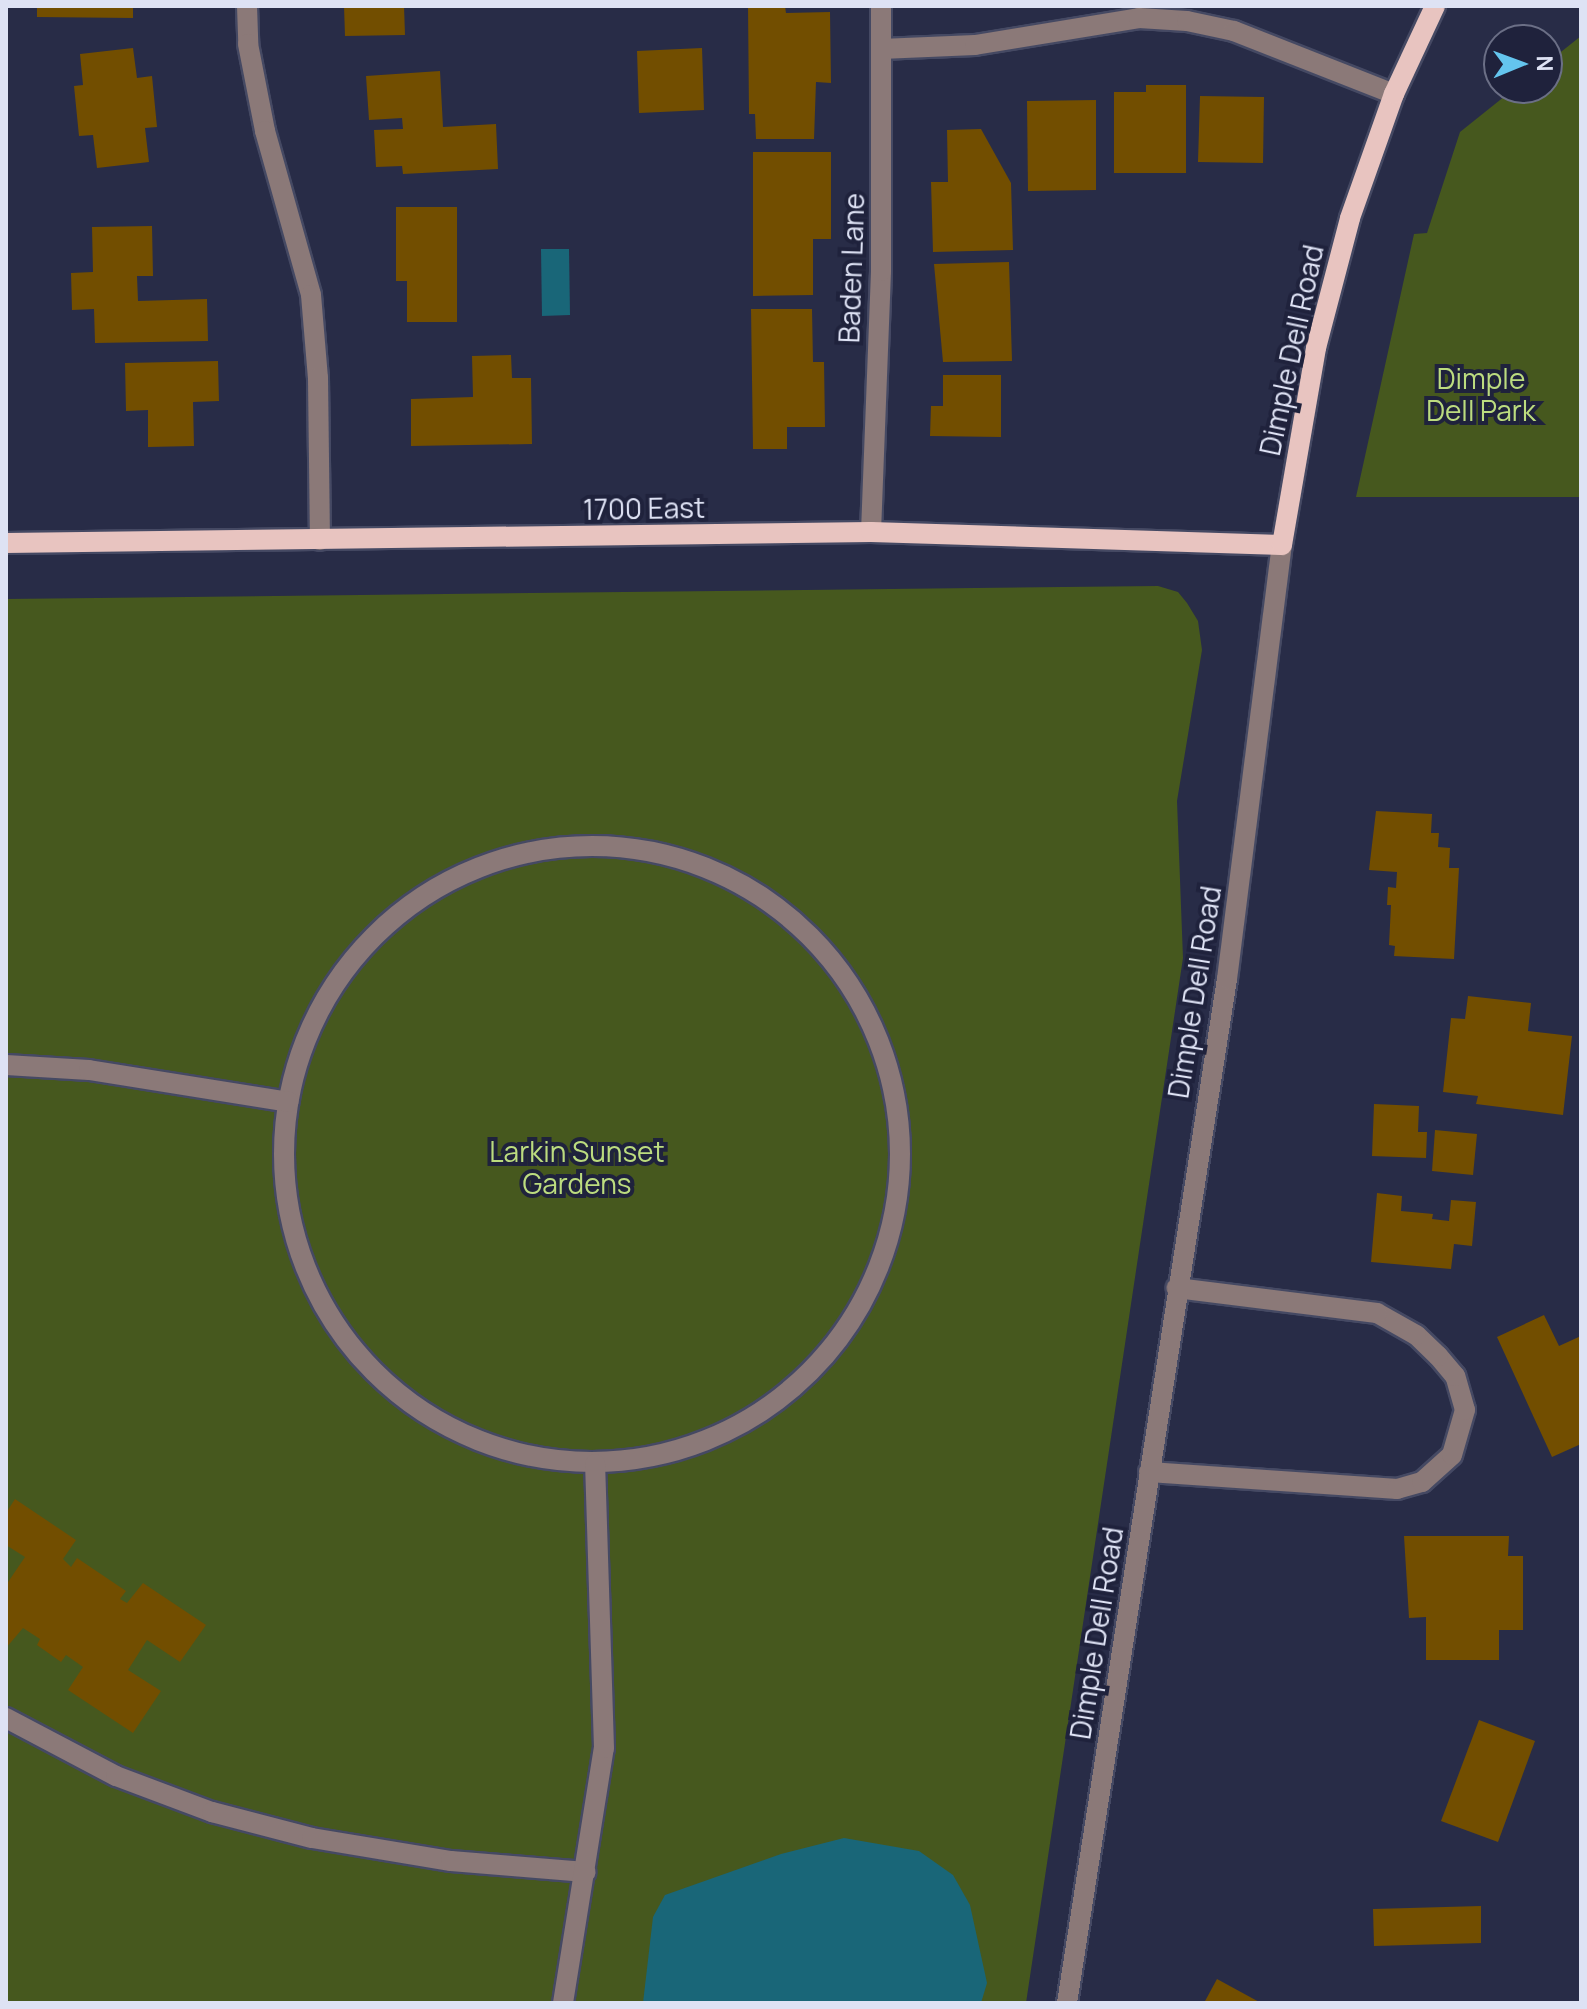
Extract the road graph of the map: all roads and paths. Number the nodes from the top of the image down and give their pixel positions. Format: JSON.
{"nodes":[{"id":1,"x":247,"y":6,"type":"edge"},
{"id":2,"x":881,"y":6,"type":"edge"},
{"id":3,"x":1435,"y":6,"type":"edge"},
{"id":4,"x":881,"y":49,"type":"junction"},
{"id":5,"x":1394,"y":94,"type":"junction"},
{"id":6,"x":871,"y":532,"type":"junction"},
{"id":7,"x":320,"y":540,"type":"junction"},
{"id":8,"x":6,"y":543,"type":"edge"},
{"id":9,"x":1282,"y":545,"type":"junction"},
{"id":10,"x":6,"y":1065,"type":"edge"},
{"id":11,"x":288,"y":1102,"type":"junction"},
{"id":12,"x":1177,"y":1288,"type":"junction"},
{"id":13,"x":595,"y":1464,"type":"junction"},
{"id":14,"x":1149,"y":1472,"type":"junction"},
{"id":15,"x":6,"y":1718,"type":"edge"},
{"id":16,"x":586,"y":1872,"type":"junction"},
{"id":17,"x":563,"y":2003,"type":"edge"},
{"id":18,"x":1067,"y":2003,"type":"edge"}],
"edges":[{"from":1,"to":7,"type":"street"},
{"from":2,"to":4,"type":"street","name":"Baden Lane"},
{"from":3,"to":5,"type":"main road","name":"Dimple Dell Road"},
{"from":4,"to":5,"type":"street"},
{"from":4,"to":6,"type":"street","name":"Baden Lane"},
{"from":5,"to":9,"type":"main road","name":"Dimple Dell Road"},
{"from":6,"to":7,"type":"main road","name":"1700 East"},
{"from":6,"to":9,"type":"main road","name":"1700 East"},
{"from":7,"to":8,"type":"main road","name":"1700 East"},
{"from":9,"to":12,"type":"street","name":"Dimple Dell Road"},
{"from":10,"to":11,"type":"street"},
{"from":11,"to":13,"type":"street"},
{"from":11,"to":13,"type":"street"},
{"from":12,"to":14,"type":"street","name":"Dimple Dell Road"},
{"from":12,"to":14,"type":"street"},
{"from":13,"to":16,"type":"street"},
{"from":14,"to":18,"type":"street","name":"Dimple Dell Road"},
{"from":15,"to":16,"type":"street"},
{"from":16,"to":17,"type":"street"}]}
